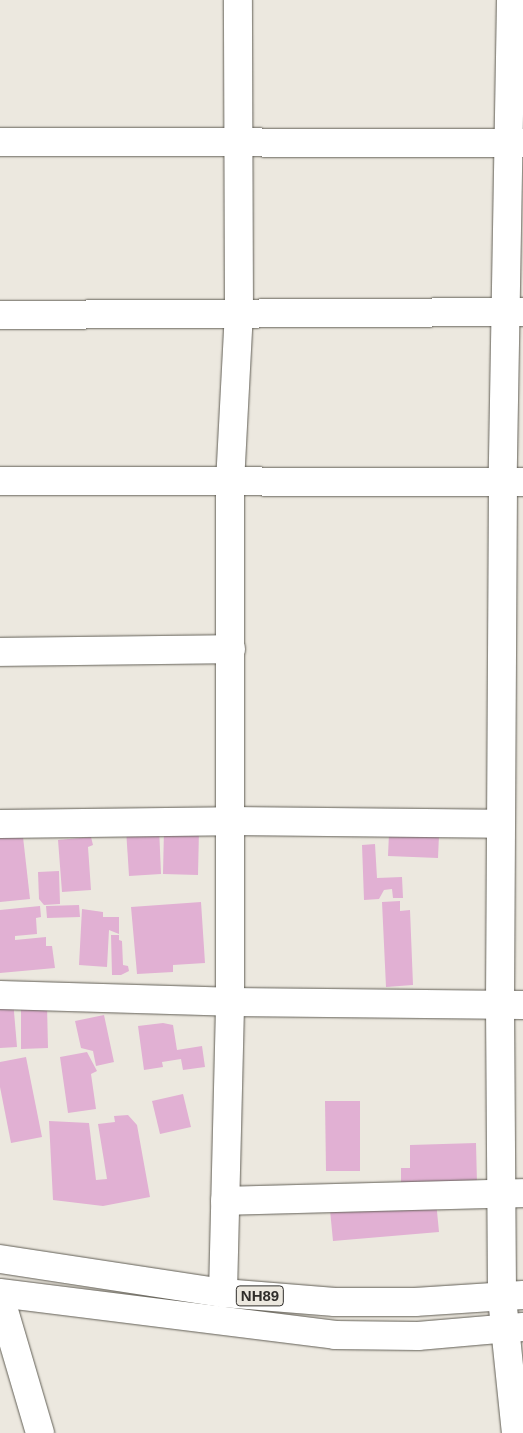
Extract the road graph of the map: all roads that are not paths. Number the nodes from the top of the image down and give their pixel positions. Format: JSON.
{"nodes":[{"id":1,"x":238,"y":0,"type":"edge"},
{"id":2,"x":511,"y":0,"type":"edge"},
{"id":3,"x":0,"y":142,"type":"edge"},
{"id":4,"x":516,"y":142,"type":"edge"},
{"id":5,"x":240,"y":145,"type":"junction"},
{"id":6,"x":515,"y":312,"type":"edge"},
{"id":7,"x":239,"y":313,"type":"junction"},
{"id":8,"x":0,"y":315,"type":"edge"},
{"id":9,"x":0,"y":481,"type":"edge"},
{"id":10,"x":513,"y":482,"type":"edge"},
{"id":11,"x":230,"y":483,"type":"junction"},
{"id":12,"x":230,"y":649,"type":"junction"},
{"id":13,"x":0,"y":652,"type":"edge"},
{"id":14,"x":230,"y":821,"type":"junction"},
{"id":15,"x":0,"y":824,"type":"edge"},
{"id":16,"x":501,"y":824,"type":"junction"},
{"id":17,"x":0,"y":995,"type":"edge"},
{"id":18,"x":230,"y":1002,"type":"junction"},
{"id":19,"x":512,"y":1005,"type":"edge"},
{"id":20,"x":512,"y":1194,"type":"edge"},
{"id":21,"x":226,"y":1201,"type":"junction"},
{"id":22,"x":0,"y":1259,"type":"edge"},
{"id":23,"x":0,"y":1293,"type":"edge"},
{"id":24,"x":223,"y":1293,"type":"junction"},
{"id":25,"x":512,"y":1297,"type":"edge"},
{"id":26,"x":0,"y":1298,"type":"edge"},
{"id":27,"x":514,"y":1328,"type":"edge"},
{"id":28,"x":40,"y":1433,"type":"edge"},
{"id":29,"x":516,"y":1433,"type":"edge"}],
"edges":[{"from":1,"to":5,"type":"street"},
{"from":2,"to":4,"type":"street"},
{"from":3,"to":5,"type":"street"},
{"from":4,"to":5,"type":"street"},
{"from":4,"to":6,"type":"street"},
{"from":5,"to":7,"type":"street"},
{"from":6,"to":7,"type":"street"},
{"from":6,"to":10,"type":"street"},
{"from":7,"to":8,"type":"street"},
{"from":7,"to":11,"type":"street"},
{"from":9,"to":11,"type":"street"},
{"from":10,"to":11,"type":"street"},
{"from":10,"to":16,"type":"street"},
{"from":11,"to":12,"type":"street"},
{"from":12,"to":13,"type":"street"},
{"from":12,"to":14,"type":"street"},
{"from":14,"to":15,"type":"street"},
{"from":14,"to":16,"type":"street"},
{"from":14,"to":18,"type":"street"},
{"from":16,"to":19,"type":"street"},
{"from":17,"to":18,"type":"street"},
{"from":18,"to":19,"type":"street"},
{"from":18,"to":21,"type":"street"},
{"from":19,"to":20,"type":"street"},
{"from":20,"to":21,"type":"street"},
{"from":20,"to":25,"type":"street"},
{"from":21,"to":24,"type":"street"},
{"from":22,"to":24,"type":"street","number":"NH89"},
{"from":23,"to":27,"type":"street","number":"NH89"},
{"from":24,"to":25,"type":"street","number":"NH89"},
{"from":25,"to":27,"type":"street"},
{"from":26,"to":28,"type":"street"},
{"from":27,"to":29,"type":"street"}]}
